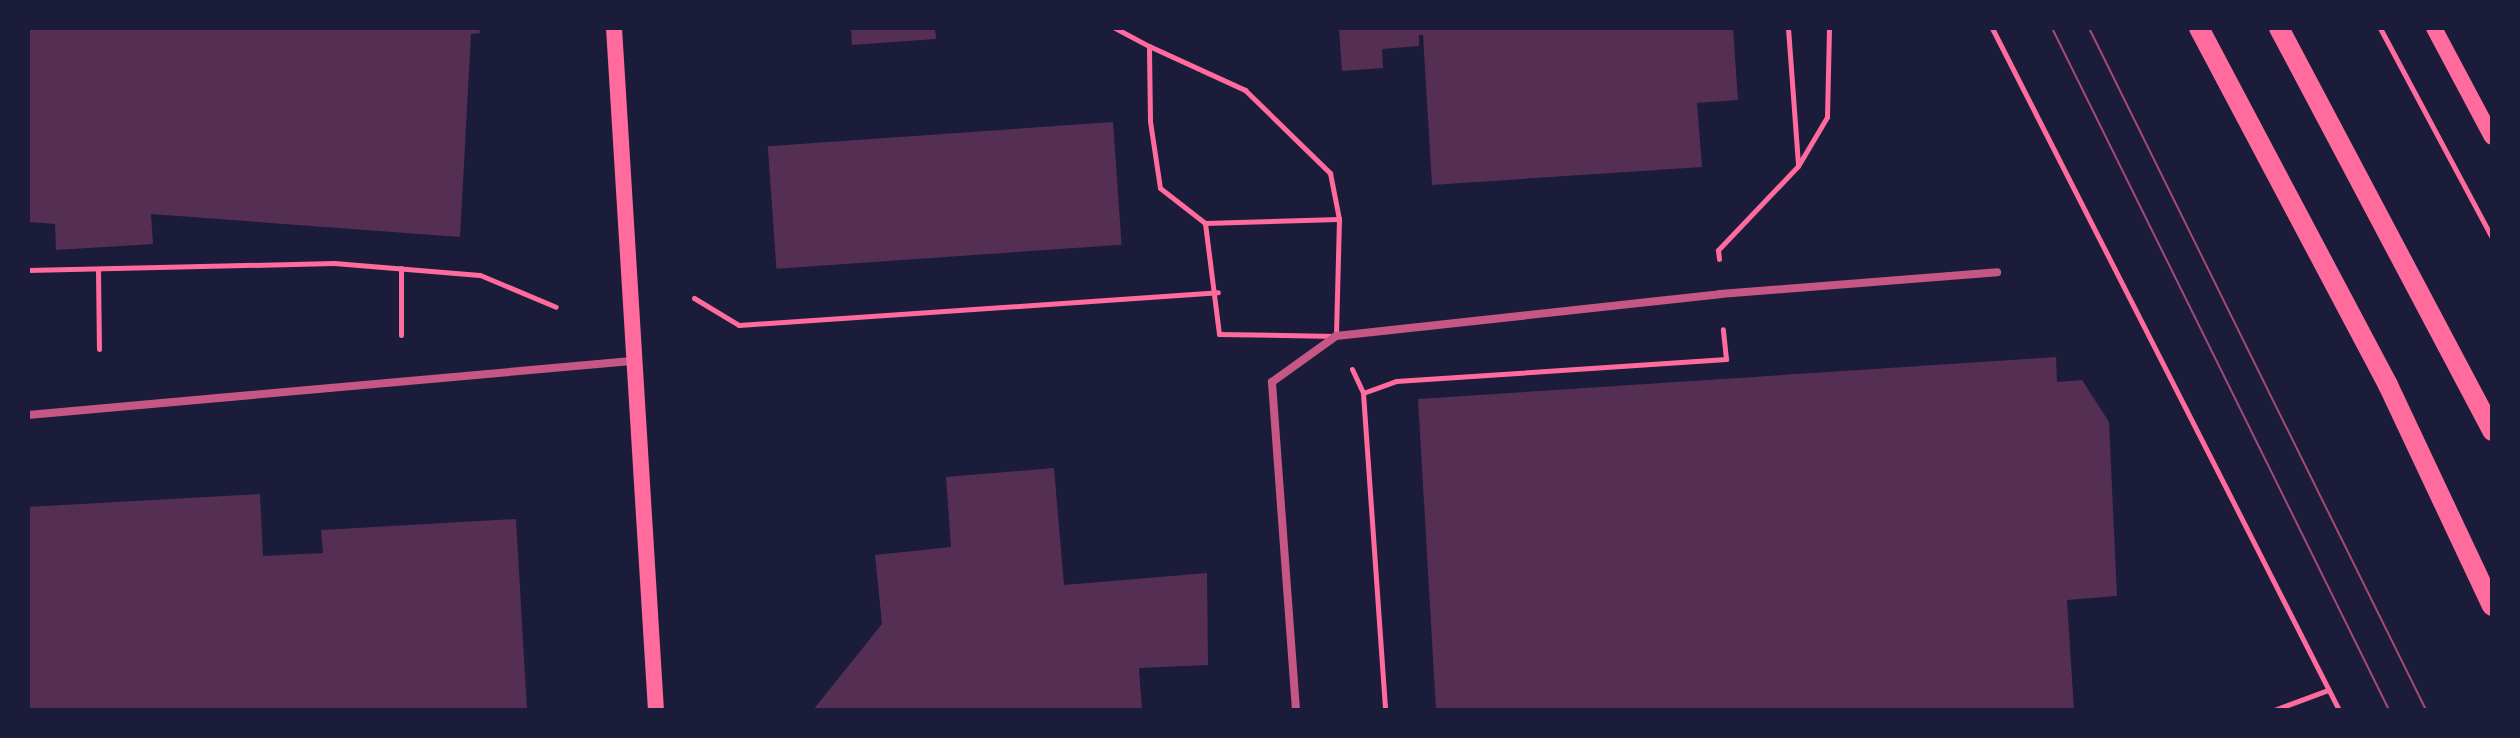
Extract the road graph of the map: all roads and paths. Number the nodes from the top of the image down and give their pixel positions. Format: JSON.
{"nodes":[{"id":1,"x":614,"y":28,"type":"edge"},
{"id":2,"x":1115,"y":28,"type":"edge"},
{"id":3,"x":1788,"y":28,"type":"edge"},
{"id":4,"x":1829,"y":28,"type":"edge"},
{"id":5,"x":1992,"y":28,"type":"edge"},
{"id":6,"x":2199,"y":28,"type":"edge"},
{"id":7,"x":2279,"y":28,"type":"edge"},
{"id":8,"x":2380,"y":28,"type":"edge"},
{"id":9,"x":2434,"y":28,"type":"edge"},
{"id":10,"x":1149,"y":46,"type":"junction"},
{"id":11,"x":2492,"y":137,"type":"edge"},
{"id":12,"x":1798,"y":166,"type":"junction"},
{"id":13,"x":1339,"y":219,"type":"junction"},
{"id":14,"x":1205,"y":223,"type":"junction"},
{"id":15,"x":2492,"y":238,"type":"edge"},
{"id":16,"x":401,"y":268,"type":"junction"},
{"id":17,"x":28,"y":270,"type":"edge"},
{"id":18,"x":98,"y":270,"type":"junction"},
{"id":19,"x":1997,"y":272,"type":"dead end"},
{"id":20,"x":1218,"y":292,"type":"junction"},
{"id":21,"x":1720,"y":294,"type":"junction"},
{"id":22,"x":694,"y":298,"type":"dead end"},
{"id":23,"x":556,"y":307,"type":"dead end"},
{"id":24,"x":401,"y":335,"type":"dead end"},
{"id":25,"x":1336,"y":336,"type":"junction"},
{"id":26,"x":99,"y":349,"type":"dead end"},
{"id":27,"x":1343,"y":350,"type":"dead end"},
{"id":28,"x":632,"y":361,"type":"junction"},
{"id":29,"x":1349,"y":365,"type":"dead end"},
{"id":30,"x":1363,"y":393,"type":"junction"},
{"id":31,"x":28,"y":415,"type":"edge"},
{"id":32,"x":2492,"y":431,"type":"edge"},
{"id":33,"x":2492,"y":606,"type":"edge"},
{"id":34,"x":2328,"y":690,"type":"junction"},
{"id":35,"x":656,"y":710,"type":"edge"},
{"id":36,"x":1296,"y":710,"type":"edge"},
{"id":37,"x":1385,"y":710,"type":"edge"},
{"id":38,"x":2274,"y":710,"type":"edge"},
{"id":39,"x":2339,"y":710,"type":"edge"}],
"edges":[{"from":1,"to":28,"type":"main road"},
{"from":2,"to":10,"type":"path"},
{"from":3,"to":12,"type":"path"},
{"from":4,"to":12,"type":"path"},
{"from":5,"to":34,"type":"path"},
{"from":6,"to":33,"type":"main road"},
{"from":7,"to":32,"type":"main road"},
{"from":8,"to":15,"type":"path"},
{"from":9,"to":11,"type":"main road"},
{"from":10,"to":13,"type":"path"},
{"from":10,"to":14,"type":"path"},
{"from":12,"to":21,"type":"path"},
{"from":13,"to":14,"type":"path"},
{"from":13,"to":25,"type":"path"},
{"from":14,"to":20,"type":"path"},
{"from":16,"to":18,"type":"path"},
{"from":16,"to":23,"type":"path"},
{"from":16,"to":24,"type":"path"},
{"from":17,"to":18,"type":"path"},
{"from":18,"to":26,"type":"path"},
{"from":19,"to":21,"type":"street"},
{"from":20,"to":22,"type":"path"},
{"from":20,"to":25,"type":"path"},
{"from":21,"to":25,"type":"street"},
{"from":21,"to":30,"type":"path"},
{"from":25,"to":27,"type":"path"},
{"from":25,"to":36,"type":"street"},
{"from":28,"to":31,"type":"street"},
{"from":28,"to":35,"type":"main road"},
{"from":29,"to":30,"type":"path"},
{"from":30,"to":37,"type":"path"},
{"from":34,"to":38,"type":"path"},
{"from":34,"to":39,"type":"path"}]}
